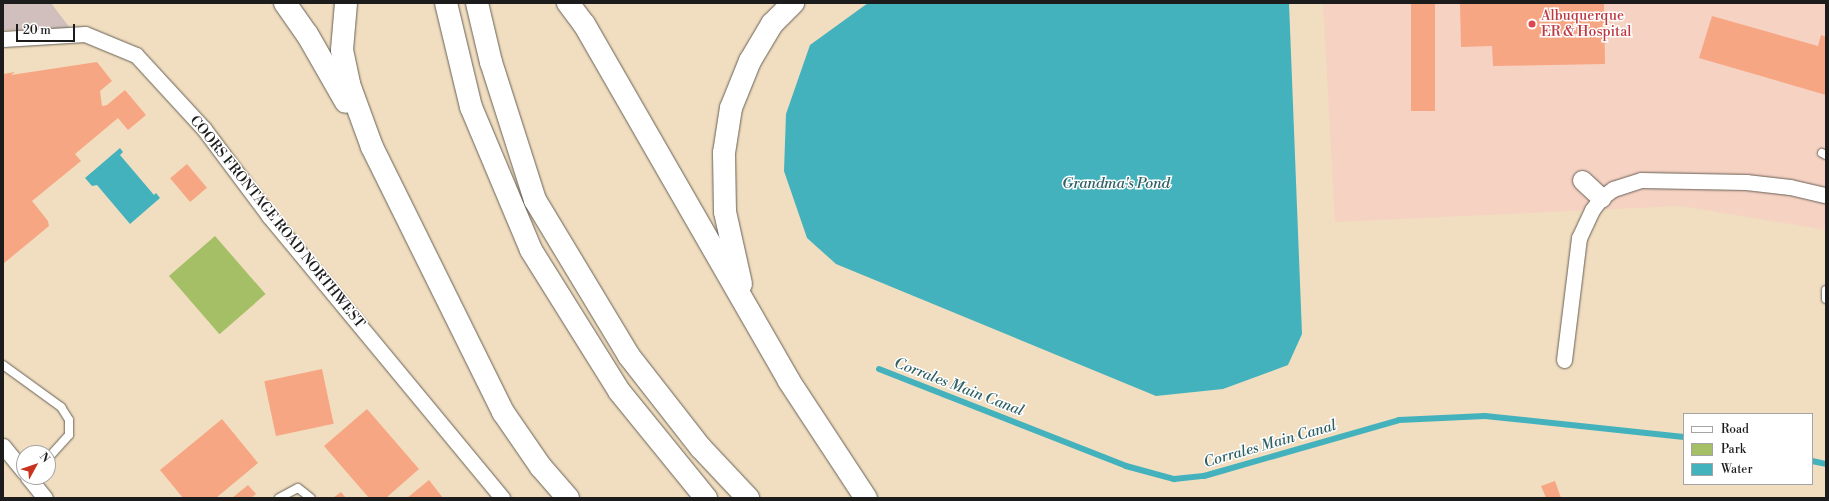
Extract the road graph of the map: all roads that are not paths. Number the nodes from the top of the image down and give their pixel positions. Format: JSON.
{"nodes":[{"id":1,"x":285,"y":3,"type":"edge"},
{"id":2,"x":346,"y":3,"type":"edge"},
{"id":3,"x":446,"y":3,"type":"edge"},
{"id":4,"x":477,"y":3,"type":"edge"},
{"id":5,"x":568,"y":3,"type":"edge"},
{"id":6,"x":793,"y":3,"type":"edge"},
{"id":7,"x":3,"y":39,"type":"edge"},
{"id":8,"x":372,"y":147,"type":"junction"},
{"id":9,"x":1582,"y":180,"type":"dead end"},
{"id":10,"x":1826,"y":195,"type":"edge"},
{"id":11,"x":1601,"y":198,"type":"junction"},
{"id":12,"x":1826,"y":290,"type":"edge"},
{"id":13,"x":1826,"y":299,"type":"edge"},
{"id":14,"x":745,"y":305,"type":"junction"},
{"id":15,"x":1564,"y":360,"type":"dead end"},
{"id":16,"x":3,"y":364,"type":"edge"},
{"id":17,"x":3,"y":446,"type":"edge"},
{"id":18,"x":56,"y":449,"type":"edge"},
{"id":19,"x":16,"y":462,"type":"edge"},
{"id":20,"x":34,"y":485,"type":"edge"},
{"id":21,"x":45,"y":498,"type":"edge"},
{"id":22,"x":279,"y":498,"type":"edge"},
{"id":23,"x":311,"y":498,"type":"edge"},
{"id":24,"x":502,"y":498,"type":"edge"},
{"id":25,"x":568,"y":498,"type":"edge"},
{"id":26,"x":706,"y":498,"type":"edge"},
{"id":27,"x":748,"y":498,"type":"edge"},
{"id":28,"x":866,"y":498,"type":"edge"}],
"edges":[{"from":1,"to":8,"type":"highway"},
{"from":2,"to":8,"type":"highway"},
{"from":3,"to":26,"type":"highway"},
{"from":4,"to":27,"type":"highway"},
{"from":5,"to":14,"type":"highway"},
{"from":6,"to":14,"type":"highway"},
{"from":7,"to":24,"type":"street","name":"COORS FRONTAGE ROAD NORTHWEST"},
{"from":8,"to":25,"type":"highway"},
{"from":9,"to":11,"type":"street"},
{"from":10,"to":11,"type":"street"},
{"from":11,"to":15,"type":"street"},
{"from":12,"to":13,"type":"lane"},
{"from":14,"to":28,"type":"highway"},
{"from":16,"to":18,"type":"lane"},
{"from":17,"to":19,"type":"street"},
{"from":20,"to":21,"type":"street"},
{"from":22,"to":23,"type":"lane"}]}
